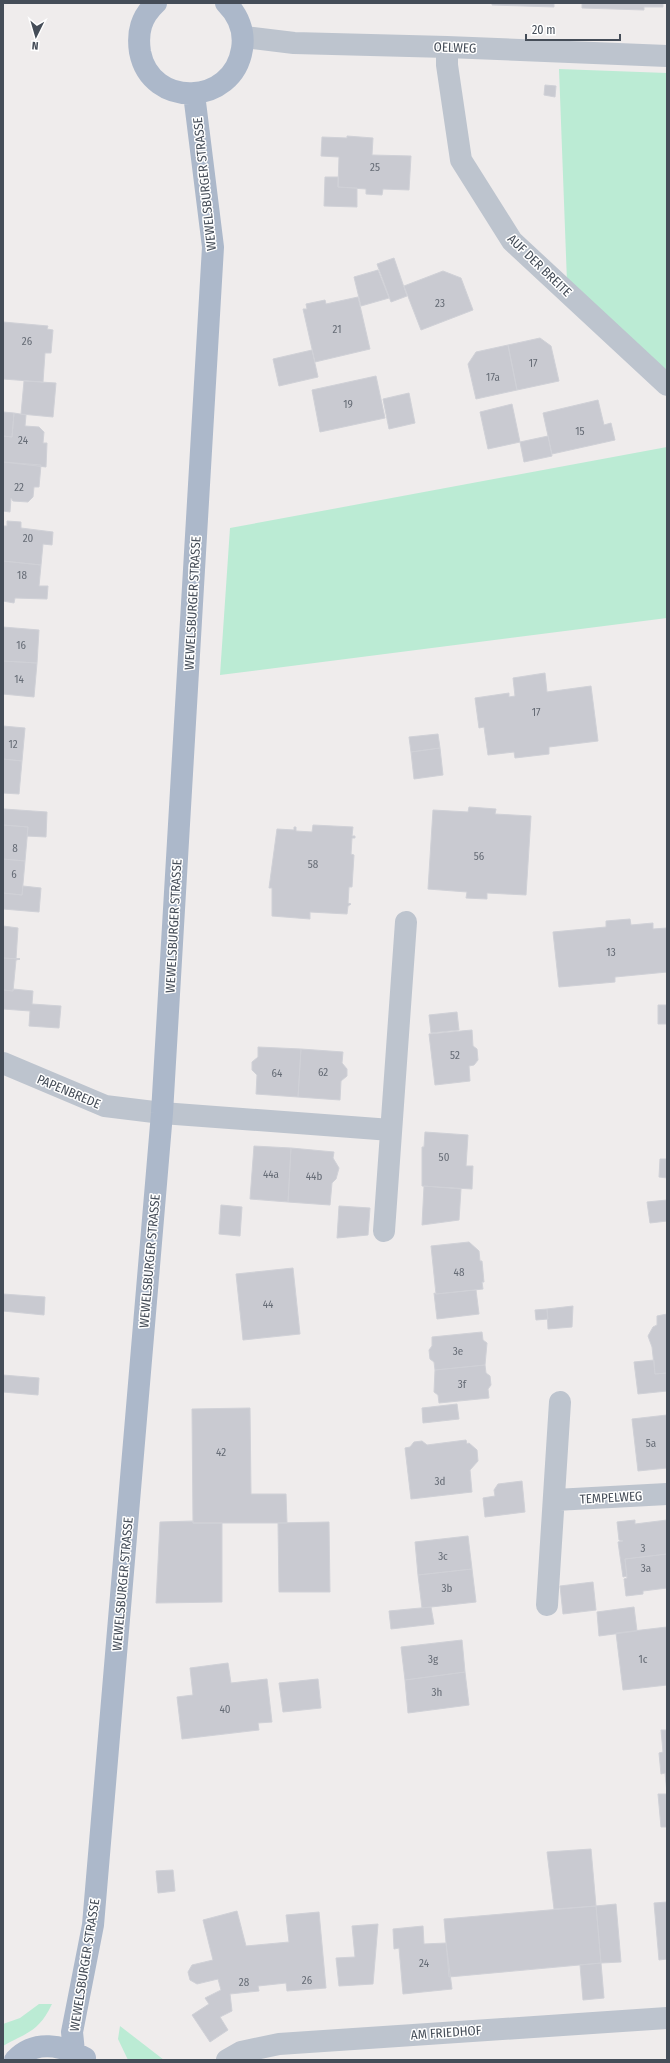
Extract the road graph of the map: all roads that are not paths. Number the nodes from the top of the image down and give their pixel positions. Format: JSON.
{"nodes":[{"id":1,"x":156,"y":3,"type":"edge"},
{"id":2,"x":226,"y":3,"type":"edge"},
{"id":3,"x":244,"y":37,"type":"junction"},
{"id":4,"x":447,"y":47,"type":"junction"},
{"id":5,"x":667,"y":56,"type":"edge"},
{"id":6,"x":194,"y":94,"type":"junction"},
{"id":7,"x":667,"y":385,"type":"edge"},
{"id":8,"x":406,"y":922,"type":"dead end"},
{"id":9,"x":3,"y":1063,"type":"edge"},
{"id":10,"x":162,"y":1113,"type":"junction"},
{"id":11,"x":391,"y":1130,"type":"junction"},
{"id":12,"x":384,"y":1231,"type":"dead end"},
{"id":13,"x":560,"y":1402,"type":"dead end"},
{"id":14,"x":667,"y":1494,"type":"edge"},
{"id":15,"x":555,"y":1500,"type":"junction"},
{"id":16,"x":547,"y":1605,"type":"dead end"},
{"id":17,"x":667,"y":2018,"type":"edge"},
{"id":18,"x":81,"y":2056,"type":"edge"},
{"id":19,"x":15,"y":2060,"type":"edge"},
{"id":20,"x":227,"y":2060,"type":"edge"}],
"edges":[{"from":1,"to":6,"type":"main road"},
{"from":2,"to":3,"type":"main road"},
{"from":3,"to":4,"type":"street","name":"OELWEG"},
{"from":3,"to":6,"type":"main road"},
{"from":4,"to":5,"type":"street","name":"OELWEG"},
{"from":4,"to":7,"type":"street","name":"AUF DER BREITE"},
{"from":6,"to":10,"type":"main road","name":"WEWELSBURGER STRASSE"},
{"from":8,"to":11,"type":"street"},
{"from":9,"to":10,"type":"street","name":"PAPENBREDE"},
{"from":10,"to":11,"type":"street"},
{"from":10,"to":18,"type":"main road","name":"WEWELSBURGER STRASSE"},
{"from":11,"to":12,"type":"street"},
{"from":13,"to":15,"type":"street"},
{"from":14,"to":15,"type":"street","name":"TEMPELWEG"},
{"from":15,"to":16,"type":"street"},
{"from":17,"to":20,"type":"street","name":"AM FRIEDHOF"},
{"from":18,"to":19,"type":"main road","name":"WEWELSBURGER STRASSE"}]}
